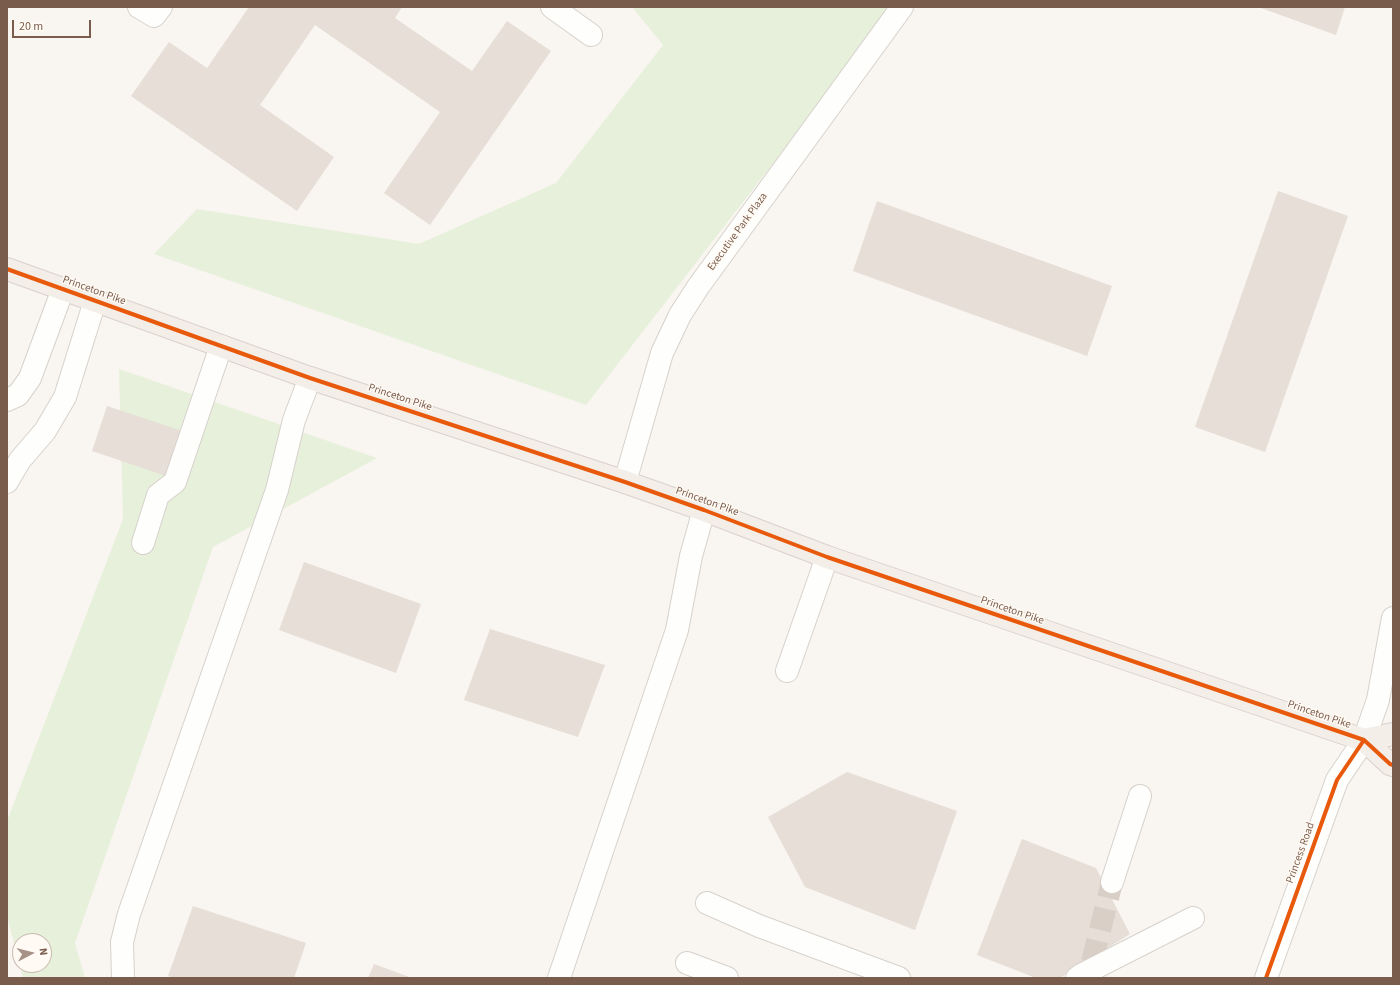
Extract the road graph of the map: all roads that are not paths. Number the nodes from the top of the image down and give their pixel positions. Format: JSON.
{"nodes":[{"id":1,"x":139,"y":7,"type":"edge"},
{"id":2,"x":161,"y":7,"type":"edge"},
{"id":3,"x":552,"y":7,"type":"edge"},
{"id":4,"x":902,"y":7,"type":"edge"},
{"id":5,"x":591,"y":34,"type":"dead end"},
{"id":6,"x":7,"y":270,"type":"edge"},
{"id":7,"x":63,"y":289,"type":"junction"},
{"id":8,"x":95,"y":301,"type":"junction"},
{"id":9,"x":221,"y":346,"type":"junction"},
{"id":10,"x":310,"y":378,"type":"junction"},
{"id":11,"x":7,"y":400,"type":"edge"},
{"id":12,"x":7,"y":482,"type":"edge"},
{"id":13,"x":625,"y":482,"type":"junction"},
{"id":14,"x":704,"y":510,"type":"junction"},
{"id":15,"x":143,"y":544,"type":"dead end"},
{"id":16,"x":827,"y":557,"type":"junction"},
{"id":17,"x":1393,"y":618,"type":"edge"},
{"id":18,"x":1391,"y":642,"type":"edge"},
{"id":19,"x":787,"y":671,"type":"dead end"},
{"id":20,"x":1393,"y":734,"type":"edge"},
{"id":21,"x":1364,"y":740,"type":"junction"},
{"id":22,"x":1393,"y":766,"type":"edge"},
{"id":23,"x":1140,"y":796,"type":"dead end"},
{"id":24,"x":1112,"y":882,"type":"tunnel mouth"},
{"id":25,"x":707,"y":903,"type":"dead end"},
{"id":26,"x":1194,"y":918,"type":"dead end"},
{"id":27,"x":686,"y":963,"type":"dead end"},
{"id":28,"x":1083,"y":972,"type":"edge"},
{"id":29,"x":123,"y":978,"type":"edge"},
{"id":30,"x":559,"y":978,"type":"edge"},
{"id":31,"x":727,"y":978,"type":"edge"},
{"id":32,"x":899,"y":978,"type":"edge"},
{"id":33,"x":1266,"y":978,"type":"edge"}],
"edges":[{"from":1,"to":2,"type":"street"},
{"from":3,"to":5,"type":"street"},
{"from":4,"to":13,"type":"street","name":"Executive Park Plaza"},
{"from":6,"to":7,"type":"main road","name":"Princeton Pike"},
{"from":7,"to":8,"type":"main road","name":"Princeton Pike"},
{"from":7,"to":11,"type":"street"},
{"from":8,"to":9,"type":"main road","name":"Princeton Pike"},
{"from":8,"to":12,"type":"street"},
{"from":9,"to":10,"type":"main road","name":"Princeton Pike"},
{"from":9,"to":15,"type":"street"},
{"from":10,"to":13,"type":"main road","name":"Princeton Pike"},
{"from":10,"to":29,"type":"street"},
{"from":13,"to":14,"type":"main road","name":"Princeton Pike"},
{"from":14,"to":16,"type":"main road","name":"Princeton Pike"},
{"from":14,"to":30,"type":"street"},
{"from":16,"to":19,"type":"street"},
{"from":16,"to":21,"type":"main road","name":"Princeton Pike"},
{"from":17,"to":18,"type":"street","name":"Princess Road"},
{"from":18,"to":21,"type":"street","name":"Princess Road"},
{"from":20,"to":21,"type":"main road"},
{"from":21,"to":22,"type":"main road","name":"Princeton Pike"},
{"from":21,"to":33,"type":"street","name":"Princess Road"},
{"from":23,"to":24,"type":"street"},
{"from":25,"to":32,"type":"street"},
{"from":26,"to":28,"type":"street"},
{"from":27,"to":31,"type":"street"}]}
